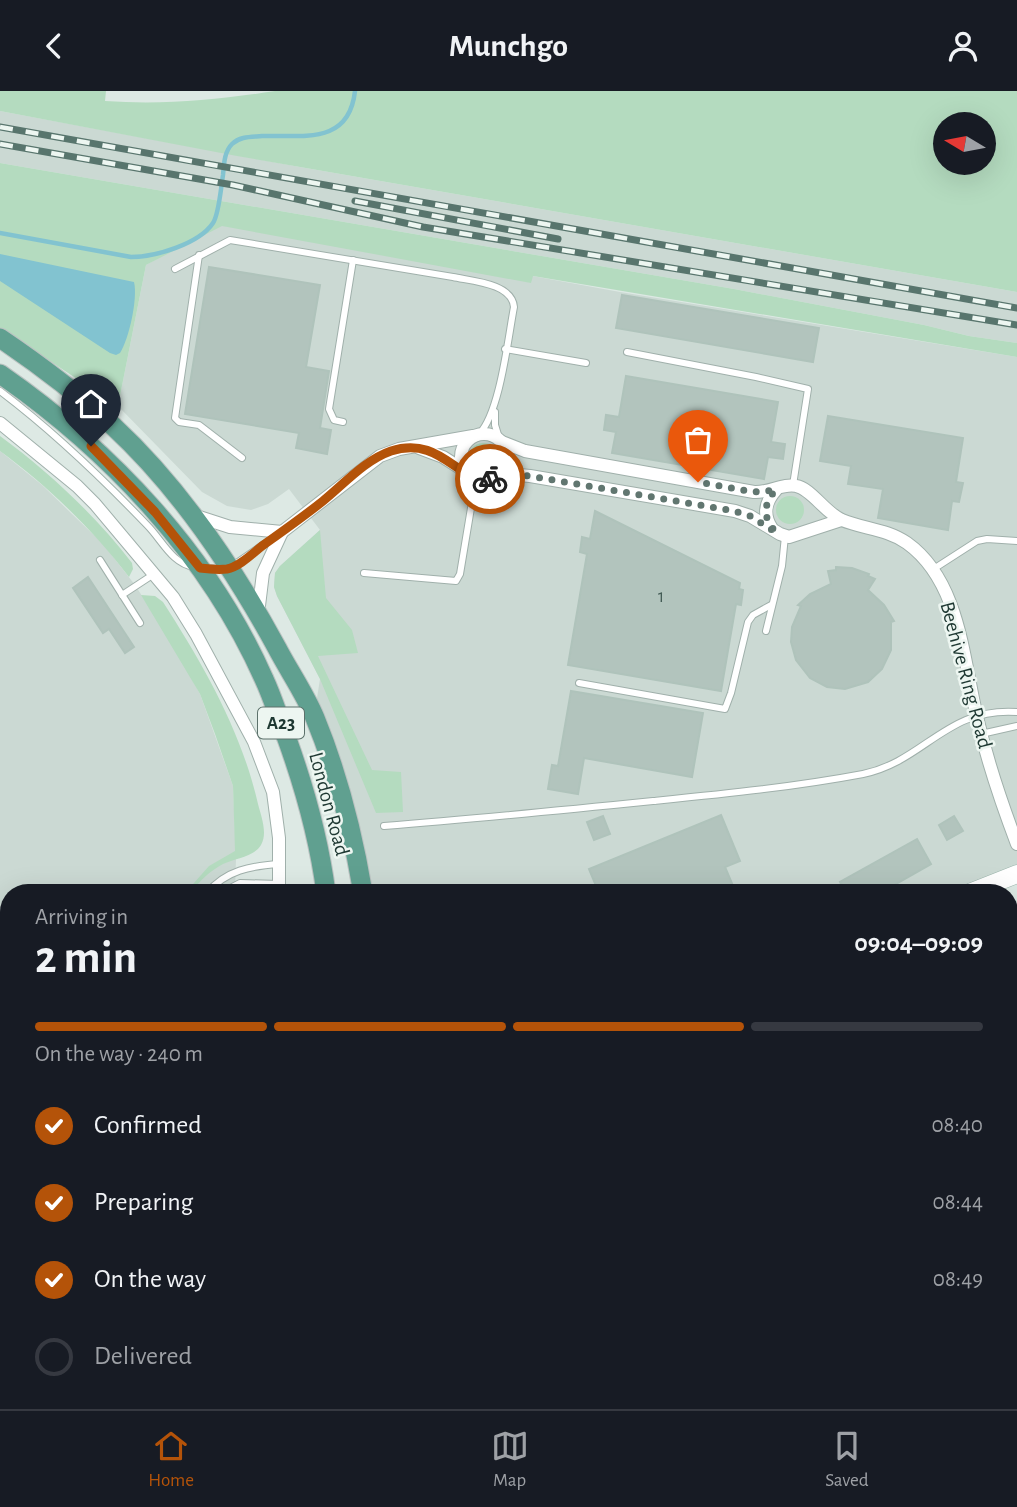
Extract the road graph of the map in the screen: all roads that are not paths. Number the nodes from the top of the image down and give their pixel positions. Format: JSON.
{"nodes":[{"id":1,"x":199,"y":255,"type":"junction"},
{"id":2,"x":353,"y":260,"type":"junction"},
{"id":3,"x":175,"y":269,"type":"dead end"},
{"id":4,"x":0,"y":338,"type":"edge"},
{"id":5,"x":505,"y":349,"type":"junction"},
{"id":6,"x":627,"y":352,"type":"dead end"},
{"id":7,"x":586,"y":363,"type":"dead end"},
{"id":8,"x":0,"y":374,"type":"edge"},
{"id":9,"x":0,"y":391,"type":"edge"},
{"id":10,"x":496,"y":403,"type":"junction"},
{"id":11,"x":343,"y":422,"type":"dead end"},
{"id":12,"x":0,"y":423,"type":"edge"},
{"id":13,"x":476,"y":435,"type":"junction"},
{"id":14,"x":500,"y":440,"type":"junction"},
{"id":15,"x":409,"y":447,"type":"junction"},
{"id":16,"x":242,"y":458,"type":"dead end"},
{"id":17,"x":473,"y":477,"type":"junction"},
{"id":18,"x":490,"y":479,"type":"junction"},
{"id":19,"x":793,"y":485,"type":"junction"},
{"id":20,"x":776,"y":490,"type":"junction"},
{"id":21,"x":814,"y":499,"type":"junction"},
{"id":22,"x":191,"y":514,"type":"junction"},
{"id":23,"x":841,"y":520,"type":"junction"},
{"id":24,"x":808,"y":530,"type":"junction"},
{"id":25,"x":282,"y":532,"type":"junction"},
{"id":26,"x":781,"y":534,"type":"junction"},
{"id":27,"x":1017,"y":541,"type":"edge"},
{"id":28,"x":100,"y":561,"type":"dead end"},
{"id":29,"x":200,"y":568,"type":"junction"},
{"id":30,"x":228,"y":569,"type":"junction"},
{"id":31,"x":932,"y":570,"type":"junction"},
{"id":32,"x":365,"y":573,"type":"dead end"},
{"id":33,"x":154,"y":574,"type":"junction"},
{"id":34,"x":122,"y":595,"type":"junction"},
{"id":35,"x":771,"y":605,"type":"junction"},
{"id":36,"x":258,"y":614,"type":"junction"},
{"id":37,"x":140,"y":623,"type":"dead end"},
{"id":38,"x":765,"y":631,"type":"dead end"},
{"id":39,"x":579,"y":683,"type":"dead end"},
{"id":40,"x":1017,"y":712,"type":"edge"},
{"id":41,"x":976,"y":717,"type":"junction"},
{"id":42,"x":1017,"y":726,"type":"edge"},
{"id":43,"x":981,"y":734,"type":"junction"},
{"id":44,"x":384,"y":826,"type":"dead end"},
{"id":45,"x":1017,"y":844,"type":"edge"},
{"id":46,"x":279,"y":864,"type":"junction"},
{"id":47,"x":1017,"y":874,"type":"edge"},
{"id":48,"x":217,"y":884,"type":"edge"},
{"id":49,"x":238,"y":884,"type":"edge"},
{"id":50,"x":256,"y":884,"type":"edge"},
{"id":51,"x":279,"y":884,"type":"edge"},
{"id":52,"x":325,"y":884,"type":"edge"},
{"id":53,"x":362,"y":884,"type":"edge"},
{"id":54,"x":992,"y":884,"type":"edge"}],
"edges":[{"from":1,"to":2,"type":"lane"},
{"from":1,"to":3,"type":"lane"},
{"from":1,"to":16,"type":"lane"},
{"from":2,"to":5,"type":"lane"},
{"from":2,"to":11,"type":"lane"},
{"from":4,"to":22,"type":"main road","name":"London Road","number":"A23"},
{"from":5,"to":7,"type":"lane"},
{"from":5,"to":10,"type":"lane"},
{"from":6,"to":19,"type":"lane"},
{"from":8,"to":29,"type":"main road","name":"London Road","number":"A23"},
{"from":9,"to":29,"type":"lane"},
{"from":10,"to":13,"type":"lane"},
{"from":10,"to":14,"type":"lane"},
{"from":12,"to":33,"type":"street"},
{"from":13,"to":14,"type":"street"},
{"from":13,"to":15,"type":"street"},
{"from":13,"to":17,"type":"street"},
{"from":14,"to":18,"type":"street"},
{"from":14,"to":20,"type":"street"},
{"from":15,"to":17,"type":"street"},
{"from":15,"to":25,"type":"street"},
{"from":17,"to":18,"type":"street"},
{"from":17,"to":32,"type":"lane"},
{"from":18,"to":26,"type":"street"},
{"from":19,"to":20,"type":"street"},
{"from":19,"to":21,"type":"street","name":"Beehive Ring Road"},
{"from":20,"to":26,"type":"street"},
{"from":21,"to":23,"type":"street","name":"Beehive Ring Road"},
{"from":21,"to":24,"type":"street"},
{"from":22,"to":25,"type":"street"},
{"from":22,"to":30,"type":"main road","name":"London Road","number":"A23"},
{"from":23,"to":24,"type":"street"},
{"from":23,"to":31,"type":"street","name":"Beehive Ring Road"},
{"from":24,"to":26,"type":"street"},
{"from":25,"to":30,"type":"lane"},
{"from":25,"to":36,"type":"street"},
{"from":26,"to":35,"type":"lane"},
{"from":27,"to":31,"type":"lane"},
{"from":28,"to":34,"type":"lane"},
{"from":29,"to":30,"type":"lane"},
{"from":29,"to":52,"type":"main road","name":"London Road","number":"A23"},
{"from":30,"to":36,"type":"main road","name":"London Road","number":"A23"},
{"from":31,"to":41,"type":"street","name":"Beehive Ring Road"},
{"from":33,"to":34,"type":"lane"},
{"from":33,"to":46,"type":"street"},
{"from":34,"to":37,"type":"lane"},
{"from":35,"to":38,"type":"lane"},
{"from":35,"to":39,"type":"lane"},
{"from":36,"to":53,"type":"main road","name":"London Road","number":"A23"},
{"from":40,"to":41,"type":"lane"},
{"from":41,"to":43,"type":"street","name":"Beehive Ring Road"},
{"from":41,"to":44,"type":"lane"},
{"from":42,"to":43,"type":"lane"},
{"from":43,"to":45,"type":"street","name":"Beehive Ring Road"},
{"from":46,"to":48,"type":"lane"},
{"from":46,"to":51,"type":"street"},
{"from":47,"to":54,"type":"street"},
{"from":49,"to":50,"type":"lane"}]}
